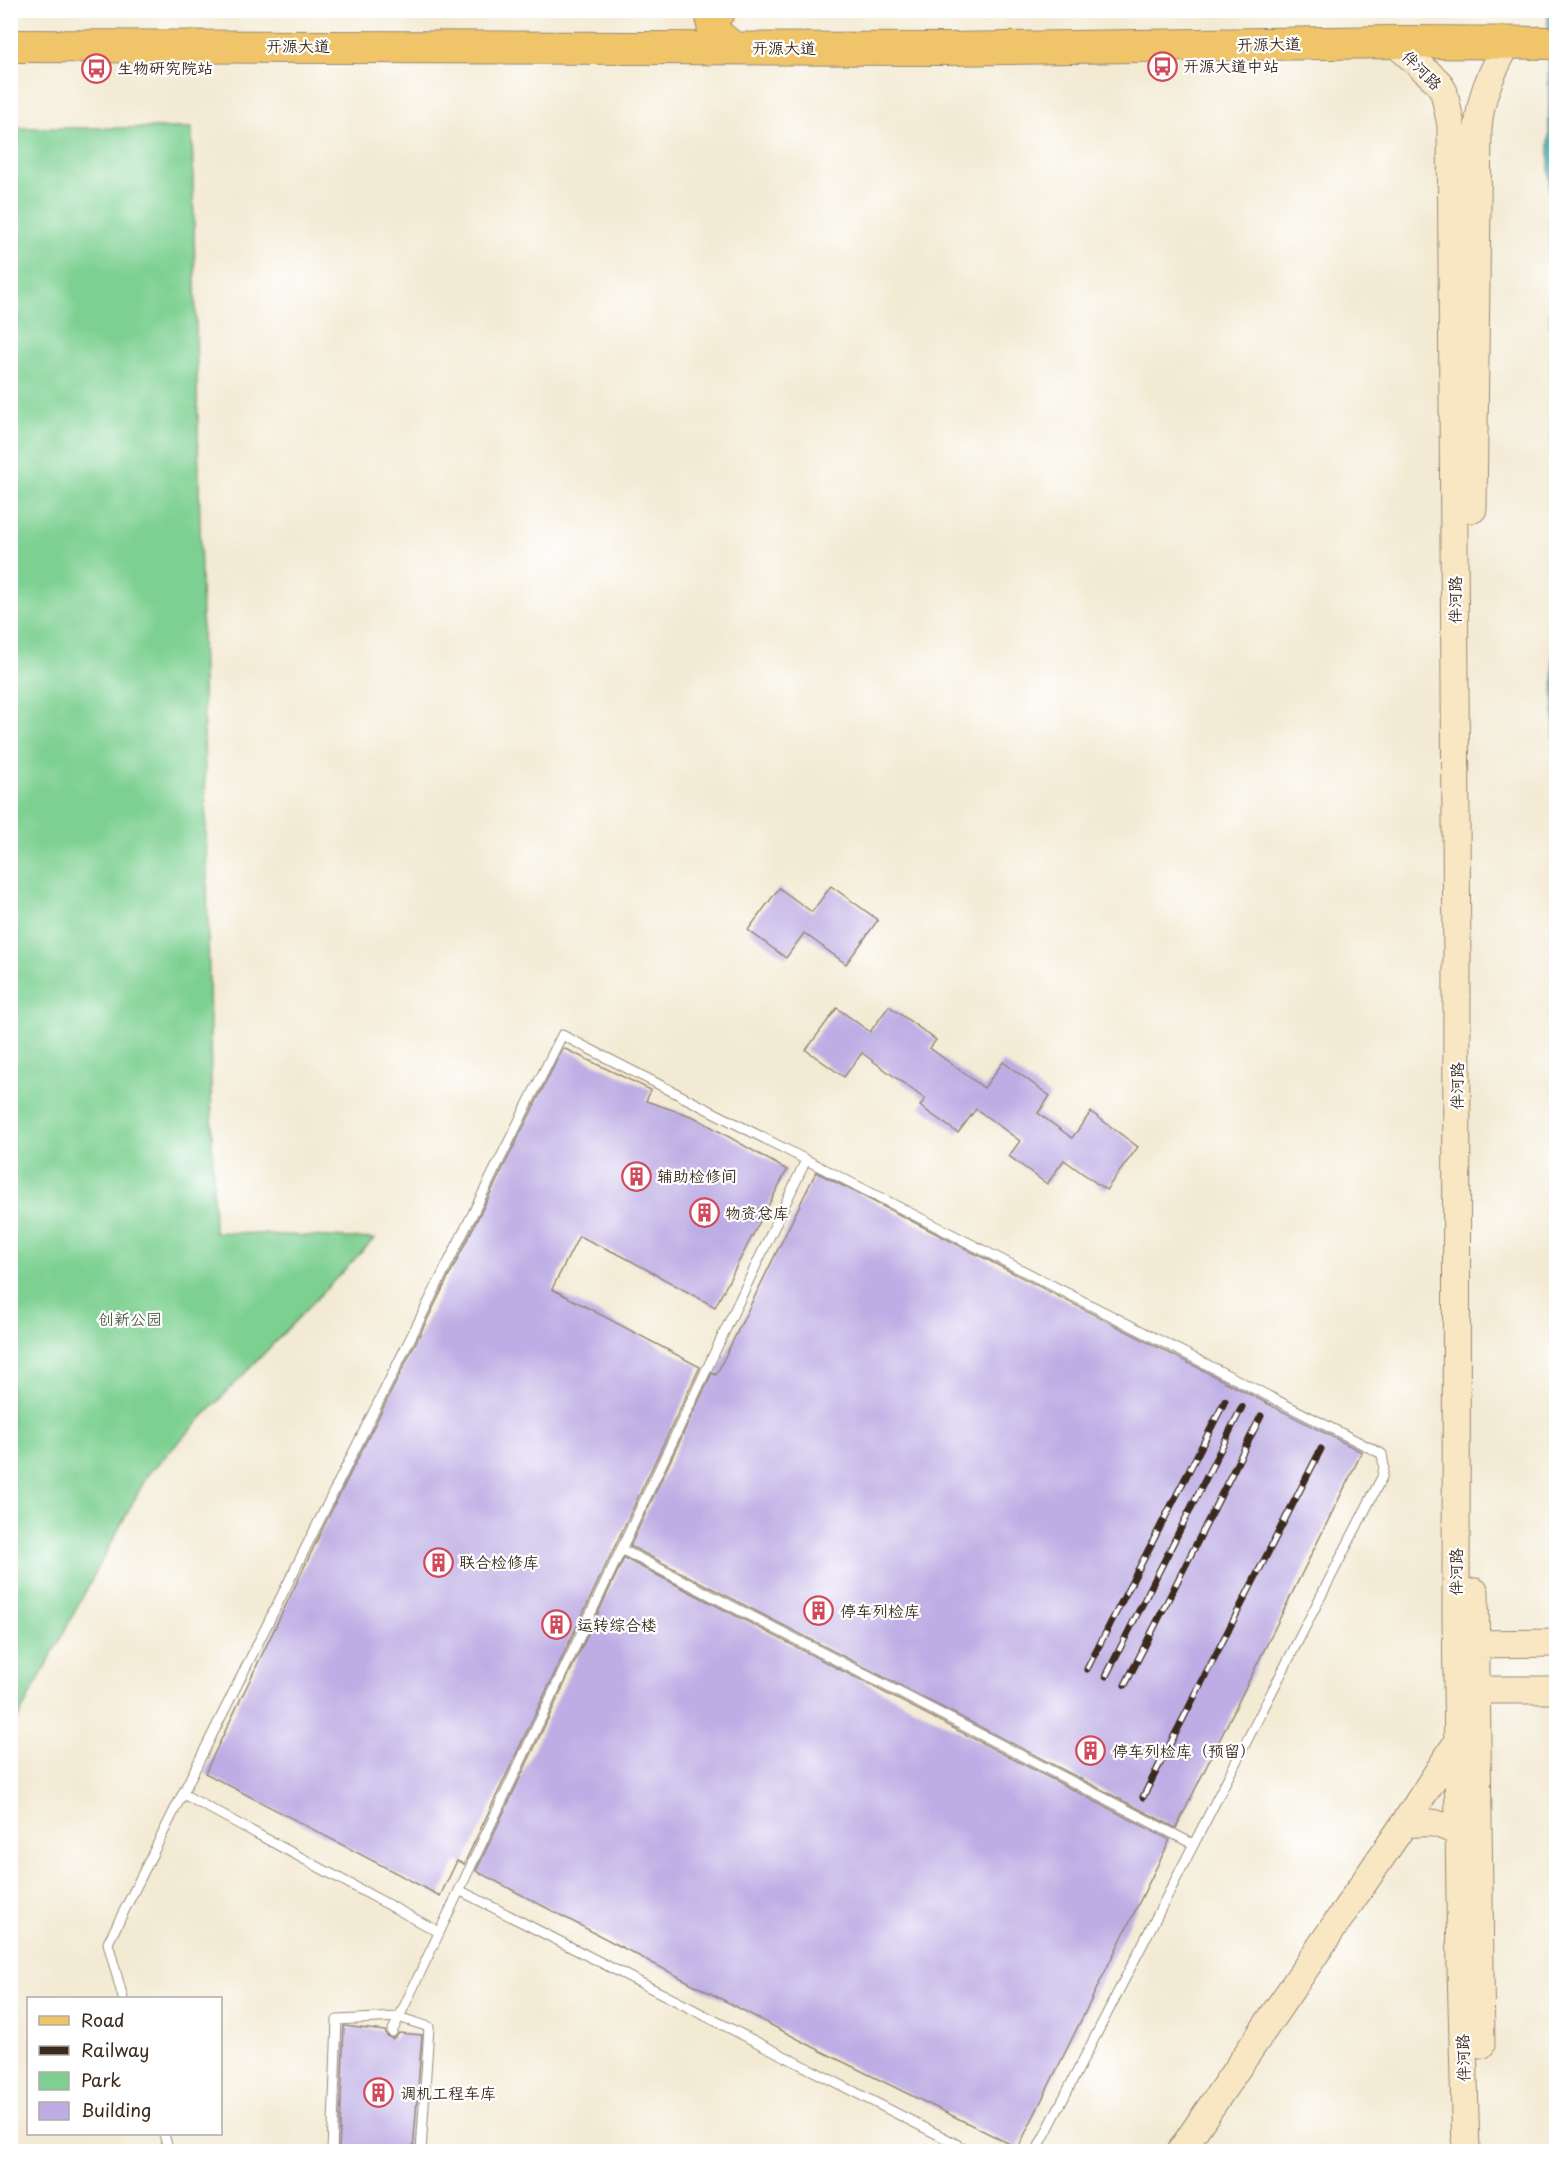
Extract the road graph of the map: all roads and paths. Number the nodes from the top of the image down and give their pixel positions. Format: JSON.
{"nodes":[{"id":1,"x":720,"y":10,"type":"edge"},
{"id":2,"x":1394,"y":42,"type":"junction"},
{"id":3,"x":1557,"y":43,"type":"edge"},
{"id":4,"x":1507,"y":44,"type":"junction"},
{"id":5,"x":10,"y":46,"type":"edge"},
{"id":6,"x":734,"y":48,"type":"junction"},
{"id":7,"x":1557,"y":56,"type":"edge"},
{"id":8,"x":807,"y":1160,"type":"junction"},
{"id":9,"x":621,"y":1549,"type":"junction"},
{"id":10,"x":1548,"y":1643,"type":"edge"},
{"id":11,"x":1475,"y":1644,"type":"junction"},
{"id":12,"x":1457,"y":1666,"type":"junction"},
{"id":13,"x":1476,"y":1690,"type":"junction"},
{"id":14,"x":1548,"y":1690,"type":"edge"},
{"id":15,"x":1458,"y":1741,"type":"junction"},
{"id":16,"x":183,"y":1794,"type":"junction"},
{"id":17,"x":1404,"y":1824,"type":"junction"},
{"id":18,"x":1459,"y":1833,"type":"junction"},
{"id":19,"x":1194,"y":1844,"type":"junction"},
{"id":20,"x":459,"y":1890,"type":"junction"},
{"id":21,"x":439,"y":1932,"type":"junction"},
{"id":22,"x":123,"y":1997,"type":"edge"},
{"id":23,"x":398,"y":2017,"type":"junction"},
{"id":24,"x":393,"y":2032,"type":"dead end"},
{"id":25,"x":165,"y":2135,"type":"edge"},
{"id":26,"x":169,"y":2151,"type":"edge"},
{"id":27,"x":332,"y":2151,"type":"edge"},
{"id":28,"x":421,"y":2151,"type":"edge"},
{"id":29,"x":972,"y":2151,"type":"edge"},
{"id":30,"x":1036,"y":2151,"type":"edge"},
{"id":31,"x":1180,"y":2151,"type":"edge"},
{"id":32,"x":1466,"y":2151,"type":"edge"},
{"id":33,"x":1483,"y":2151,"type":"edge"}],
"edges":[{"from":1,"to":6,"type":"main road"},
{"from":2,"to":4,"type":"main road","name":"开源大道"},
{"from":2,"to":6,"type":"main road","name":"开源大道"},
{"from":2,"to":12,"type":"street","name":"伴河路"},
{"from":3,"to":4,"type":"main road","name":"开源大道"},
{"from":4,"to":7,"type":"main road"},
{"from":4,"to":11,"type":"street","name":"伴河路"},
{"from":5,"to":6,"type":"main road","name":"开源大道"},
{"from":8,"to":9,"type":"lane"},
{"from":8,"to":16,"type":"lane"},
{"from":8,"to":19,"type":"lane"},
{"from":9,"to":19,"type":"lane"},
{"from":9,"to":20,"type":"lane"},
{"from":10,"to":11,"type":"street"},
{"from":11,"to":12,"type":"street"},
{"from":11,"to":13,"type":"street","name":"伴河路"},
{"from":12,"to":13,"type":"street"},
{"from":12,"to":15,"type":"street","name":"伴河路"},
{"from":13,"to":14,"type":"street"},
{"from":13,"to":33,"type":"street","name":"伴河路"},
{"from":15,"to":17,"type":"street"},
{"from":15,"to":18,"type":"street","name":"伴河路"},
{"from":16,"to":21,"type":"lane"},
{"from":16,"to":22,"type":"lane"},
{"from":17,"to":18,"type":"street"},
{"from":17,"to":31,"type":"street"},
{"from":18,"to":32,"type":"street","name":"伴河路"},
{"from":19,"to":30,"type":"lane"},
{"from":20,"to":21,"type":"lane"},
{"from":20,"to":29,"type":"lane"},
{"from":21,"to":23,"type":"lane"},
{"from":23,"to":24,"type":"lane"},
{"from":23,"to":27,"type":"lane"},
{"from":23,"to":28,"type":"lane"},
{"from":25,"to":26,"type":"lane"}]}
